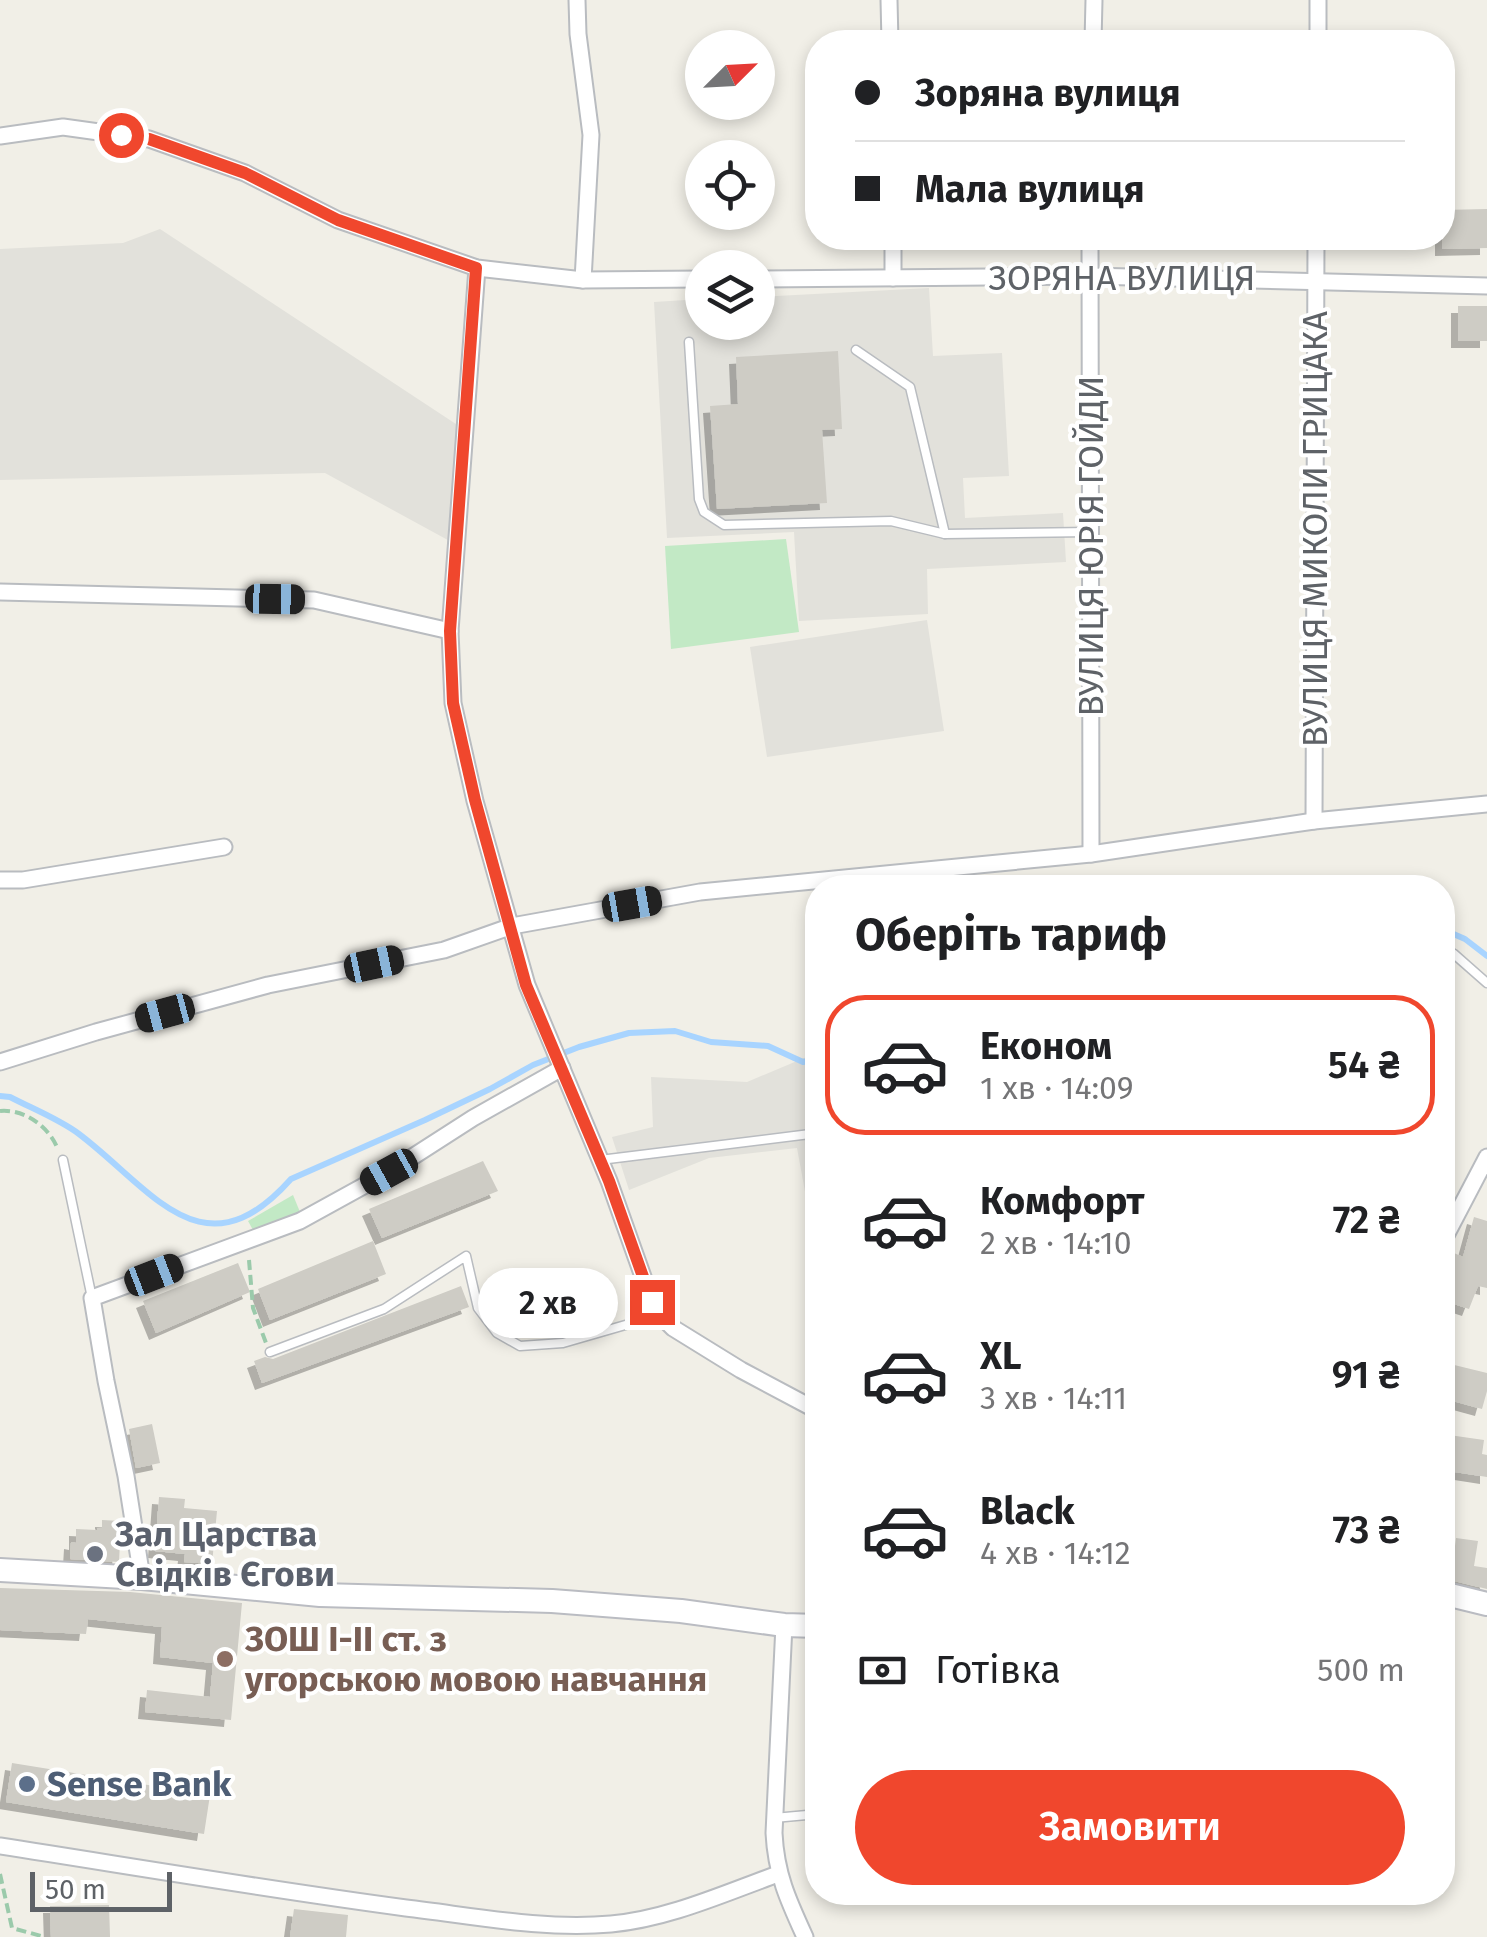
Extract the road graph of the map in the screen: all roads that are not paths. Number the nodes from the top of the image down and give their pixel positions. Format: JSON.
{"nodes":[{"id":1,"x":578,"y":0,"type":"edge"},
{"id":2,"x":889,"y":0,"type":"edge"},
{"id":3,"x":1094,"y":0,"type":"edge"},
{"id":4,"x":1318,"y":0,"type":"edge"},
{"id":5,"x":890,"y":30,"type":"edge"},
{"id":6,"x":1093,"y":30,"type":"edge"},
{"id":7,"x":1318,"y":30,"type":"edge"},
{"id":8,"x":0,"y":136,"type":"edge"},
{"id":9,"x":892,"y":250,"type":"edge"},
{"id":10,"x":1090,"y":250,"type":"edge"},
{"id":11,"x":1316,"y":250,"type":"edge"},
{"id":12,"x":476,"y":268,"type":"junction"},
{"id":13,"x":1090,"y":276,"type":"junction"},
{"id":14,"x":893,"y":278,"type":"junction"},
{"id":15,"x":775,"y":279,"type":"edge"},
{"id":16,"x":583,"y":280,"type":"junction"},
{"id":17,"x":685,"y":280,"type":"edge"},
{"id":18,"x":1315,"y":280,"type":"junction"},
{"id":19,"x":1487,"y":286,"type":"edge"},
{"id":20,"x":689,"y":342,"type":"dead end"},
{"id":21,"x":856,"y":350,"type":"dead end"},
{"id":22,"x":1090,"y":532,"type":"junction"},
{"id":23,"x":945,"y":534,"type":"junction"},
{"id":24,"x":0,"y":592,"type":"edge"},
{"id":25,"x":450,"y":631,"type":"junction"},
{"id":26,"x":1487,"y":804,"type":"edge"},
{"id":27,"x":1314,"y":821,"type":"junction"},
{"id":28,"x":224,"y":848,"type":"dead end"},
{"id":29,"x":1092,"y":854,"type":"junction"},
{"id":30,"x":875,"y":875,"type":"edge"},
{"id":31,"x":0,"y":880,"type":"edge"},
{"id":32,"x":805,"y":882,"type":"edge"},
{"id":33,"x":512,"y":926,"type":"junction"},
{"id":34,"x":1455,"y":955,"type":"edge"},
{"id":35,"x":1487,"y":984,"type":"edge"},
{"id":36,"x":0,"y":1062,"type":"edge"},
{"id":37,"x":562,"y":1068,"type":"junction"},
{"id":38,"x":805,"y":1135,"type":"edge"},
{"id":39,"x":1487,"y":1157,"type":"edge"},
{"id":40,"x":63,"y":1160,"type":"road end"},
{"id":41,"x":600,"y":1160,"type":"junction"},
{"id":42,"x":1455,"y":1218,"type":"edge"},
{"id":43,"x":92,"y":1298,"type":"junction"},
{"id":44,"x":660,"y":1316,"type":"junction"},
{"id":45,"x":270,"y":1352,"type":"road end"},
{"id":46,"x":805,"y":1404,"type":"edge"},
{"id":47,"x":0,"y":1570,"type":"edge"},
{"id":48,"x":142,"y":1578,"type":"junction"},
{"id":49,"x":1455,"y":1597,"type":"edge"},
{"id":50,"x":1487,"y":1604,"type":"edge"},
{"id":51,"x":784,"y":1625,"type":"junction"},
{"id":52,"x":805,"y":1626,"type":"edge"},
{"id":53,"x":805,"y":1815,"type":"edge"},
{"id":54,"x":774,"y":1818,"type":"junction"},
{"id":55,"x":0,"y":1846,"type":"edge"},
{"id":56,"x":778,"y":1874,"type":"junction"},
{"id":57,"x":805,"y":1937,"type":"edge"}],
"edges":[{"from":1,"to":16,"type":"street"},
{"from":2,"to":5,"type":"street"},
{"from":3,"to":6,"type":"street"},
{"from":4,"to":7,"type":"street"},
{"from":8,"to":12,"type":"street"},
{"from":9,"to":14,"type":"street"},
{"from":10,"to":13,"type":"street","name":"ВУЛИЦЯ ЮРІЯ ГОЙДИ"},
{"from":11,"to":18,"type":"street","name":"ВУЛИЦЯ МИКОЛИ ГРИЦАКА"},
{"from":12,"to":16,"type":"street"},
{"from":12,"to":25,"type":"street"},
{"from":13,"to":14,"type":"street","name":"ЗОРЯНА ВУЛИЦЯ"},
{"from":13,"to":18,"type":"street","name":"ЗОРЯНА ВУЛИЦЯ"},
{"from":13,"to":22,"type":"street","name":"ВУЛИЦЯ ЮРІЯ ГОЙДИ"},
{"from":14,"to":15,"type":"street","name":"ЗОРЯНА ВУЛИЦЯ"},
{"from":16,"to":17,"type":"street"},
{"from":18,"to":19,"type":"street","name":"ЗОРЯНА ВУЛИЦЯ"},
{"from":18,"to":27,"type":"street","name":"ВУЛИЦЯ МИКОЛИ ГРИЦАКА"},
{"from":20,"to":23,"type":"lane"},
{"from":21,"to":23,"type":"lane"},
{"from":22,"to":23,"type":"lane"},
{"from":22,"to":29,"type":"street","name":"ВУЛИЦЯ ЮРІЯ ГОЙДИ"},
{"from":24,"to":25,"type":"street"},
{"from":25,"to":33,"type":"street"},
{"from":26,"to":27,"type":"street"},
{"from":27,"to":29,"type":"street"},
{"from":28,"to":31,"type":"street"},
{"from":29,"to":30,"type":"street"},
{"from":32,"to":33,"type":"street"},
{"from":33,"to":36,"type":"street"},
{"from":33,"to":37,"type":"street"},
{"from":34,"to":35,"type":"lane"},
{"from":37,"to":41,"type":"street"},
{"from":37,"to":43,"type":"street"},
{"from":38,"to":41,"type":"lane"},
{"from":39,"to":42,"type":"street"},
{"from":40,"to":43,"type":"lane"},
{"from":41,"to":44,"type":"street"},
{"from":43,"to":48,"type":"street"},
{"from":44,"to":45,"type":"lane"},
{"from":44,"to":46,"type":"street"},
{"from":47,"to":48,"type":"street"},
{"from":48,"to":51,"type":"street"},
{"from":49,"to":50,"type":"street"},
{"from":51,"to":52,"type":"street"},
{"from":51,"to":54,"type":"street"},
{"from":53,"to":54,"type":"lane"},
{"from":54,"to":56,"type":"street"},
{"from":55,"to":56,"type":"street"},
{"from":56,"to":57,"type":"street"}]}
